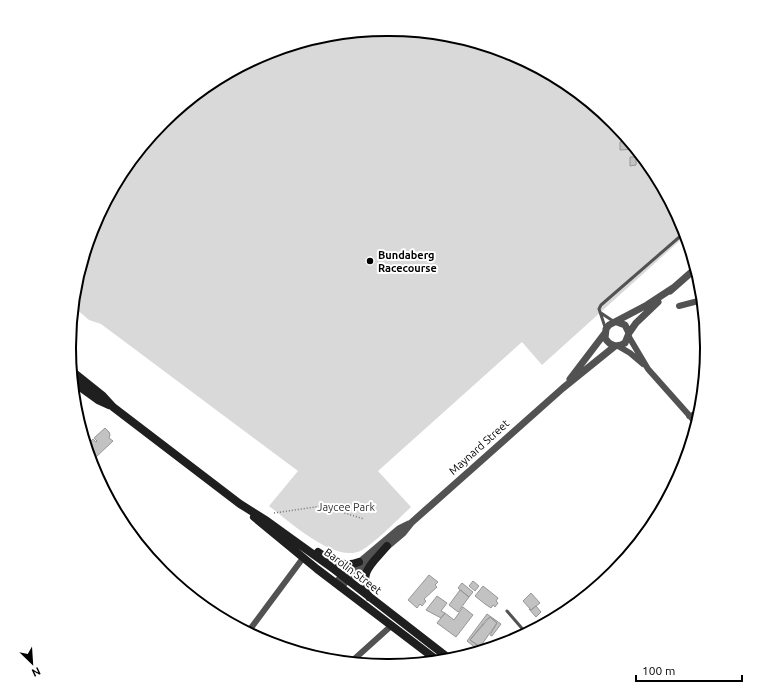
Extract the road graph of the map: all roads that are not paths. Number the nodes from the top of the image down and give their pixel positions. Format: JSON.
{"nodes":[{"id":1,"x":679,"y":237,"type":"edge"},
{"id":2,"x":691,"y":273,"type":"edge"},
{"id":3,"x":673,"y":288,"type":"junction"},
{"id":4,"x":696,"y":302,"type":"edge"},
{"id":5,"x":679,"y":306,"type":"dead end"},
{"id":6,"x":601,"y":313,"type":"junction"},
{"id":7,"x":616,"y":322,"type":"junction"},
{"id":8,"x":605,"y":331,"type":"junction"},
{"id":9,"x":629,"y":335,"type":"junction"},
{"id":10,"x":617,"y":346,"type":"junction"},
{"id":11,"x":648,"y":369,"type":"junction"},
{"id":12,"x":78,"y":376,"type":"edge"},
{"id":13,"x":79,"y":386,"type":"edge"},
{"id":14,"x":563,"y":388,"type":"junction"},
{"id":15,"x":113,"y":408,"type":"junction"},
{"id":16,"x":692,"y":415,"type":"edge"},
{"id":17,"x":689,"y":416,"type":"junction"},
{"id":18,"x":691,"y":418,"type":"edge"},
{"id":19,"x":240,"y":504,"type":"junction"},
{"id":20,"x":411,"y":523,"type":"junction"},
{"id":21,"x":281,"y":531,"type":"junction"},
{"id":22,"x":387,"y":546,"type":"junction"},
{"id":23,"x":303,"y":558,"type":"junction"},
{"id":24,"x":359,"y":562,"type":"junction"},
{"id":25,"x":345,"y":578,"type":"junction"},
{"id":26,"x":338,"y":585,"type":"junction"},
{"id":27,"x":370,"y":597,"type":"junction"},
{"id":28,"x":507,"y":611,"type":"dead end"},
{"id":29,"x":391,"y":626,"type":"junction"},
{"id":30,"x":251,"y":628,"type":"edge"},
{"id":31,"x":522,"y":629,"type":"edge"},
{"id":32,"x":443,"y":654,"type":"edge"},
{"id":33,"x":431,"y":656,"type":"edge"},
{"id":34,"x":357,"y":657,"type":"edge"}],
"edges":[{"from":1,"to":6,"type":"lane"},
{"from":2,"to":3,"type":"street"},
{"from":3,"to":7,"type":"street"},
{"from":3,"to":9,"type":"street"},
{"from":4,"to":5,"type":"street"},
{"from":6,"to":7,"type":"lane"},
{"from":6,"to":8,"type":"lane"},
{"from":7,"to":8,"type":"street"},
{"from":7,"to":9,"type":"street"},
{"from":8,"to":10,"type":"street"},
{"from":8,"to":14,"type":"street","name":"Maynard Street"},
{"from":9,"to":10,"type":"street"},
{"from":9,"to":11,"type":"street"},
{"from":10,"to":11,"type":"street"},
{"from":10,"to":14,"type":"street","name":"Maynard Street"},
{"from":11,"to":17,"type":"street"},
{"from":12,"to":15,"type":"main road","name":"Barolin Street"},
{"from":13,"to":15,"type":"main road","name":"Barolin Street"},
{"from":14,"to":20,"type":"street","name":"Maynard Street"},
{"from":15,"to":19,"type":"main road","name":"Barolin Street"},
{"from":16,"to":17,"type":"street"},
{"from":17,"to":18,"type":"street"},
{"from":19,"to":21,"type":"main road","name":"Barolin Street"},
{"from":19,"to":23,"type":"main road","name":"Barolin Street"},
{"from":20,"to":22,"type":"street","name":"Maynard Street"},
{"from":20,"to":24,"type":"street","name":"Maynard Street"},
{"from":21,"to":24,"type":"main road"},
{"from":21,"to":25,"type":"main road","name":"Barolin Street"},
{"from":22,"to":25,"type":"street","name":"Maynard Street"},
{"from":22,"to":27,"type":"main road"},
{"from":23,"to":26,"type":"main road","name":"Barolin Street"},
{"from":23,"to":30,"type":"street"},
{"from":24,"to":25,"type":"street","name":"Maynard Street"},
{"from":25,"to":26,"type":"street","name":"Maynard Street"},
{"from":25,"to":27,"type":"main road","name":"Barolin Street"},
{"from":26,"to":29,"type":"main road","name":"Barolin Street"},
{"from":27,"to":32,"type":"main road","name":"Barolin Street"},
{"from":28,"to":31,"type":"lane"},
{"from":29,"to":33,"type":"main road","name":"Barolin Street"},
{"from":29,"to":34,"type":"street"}]}
